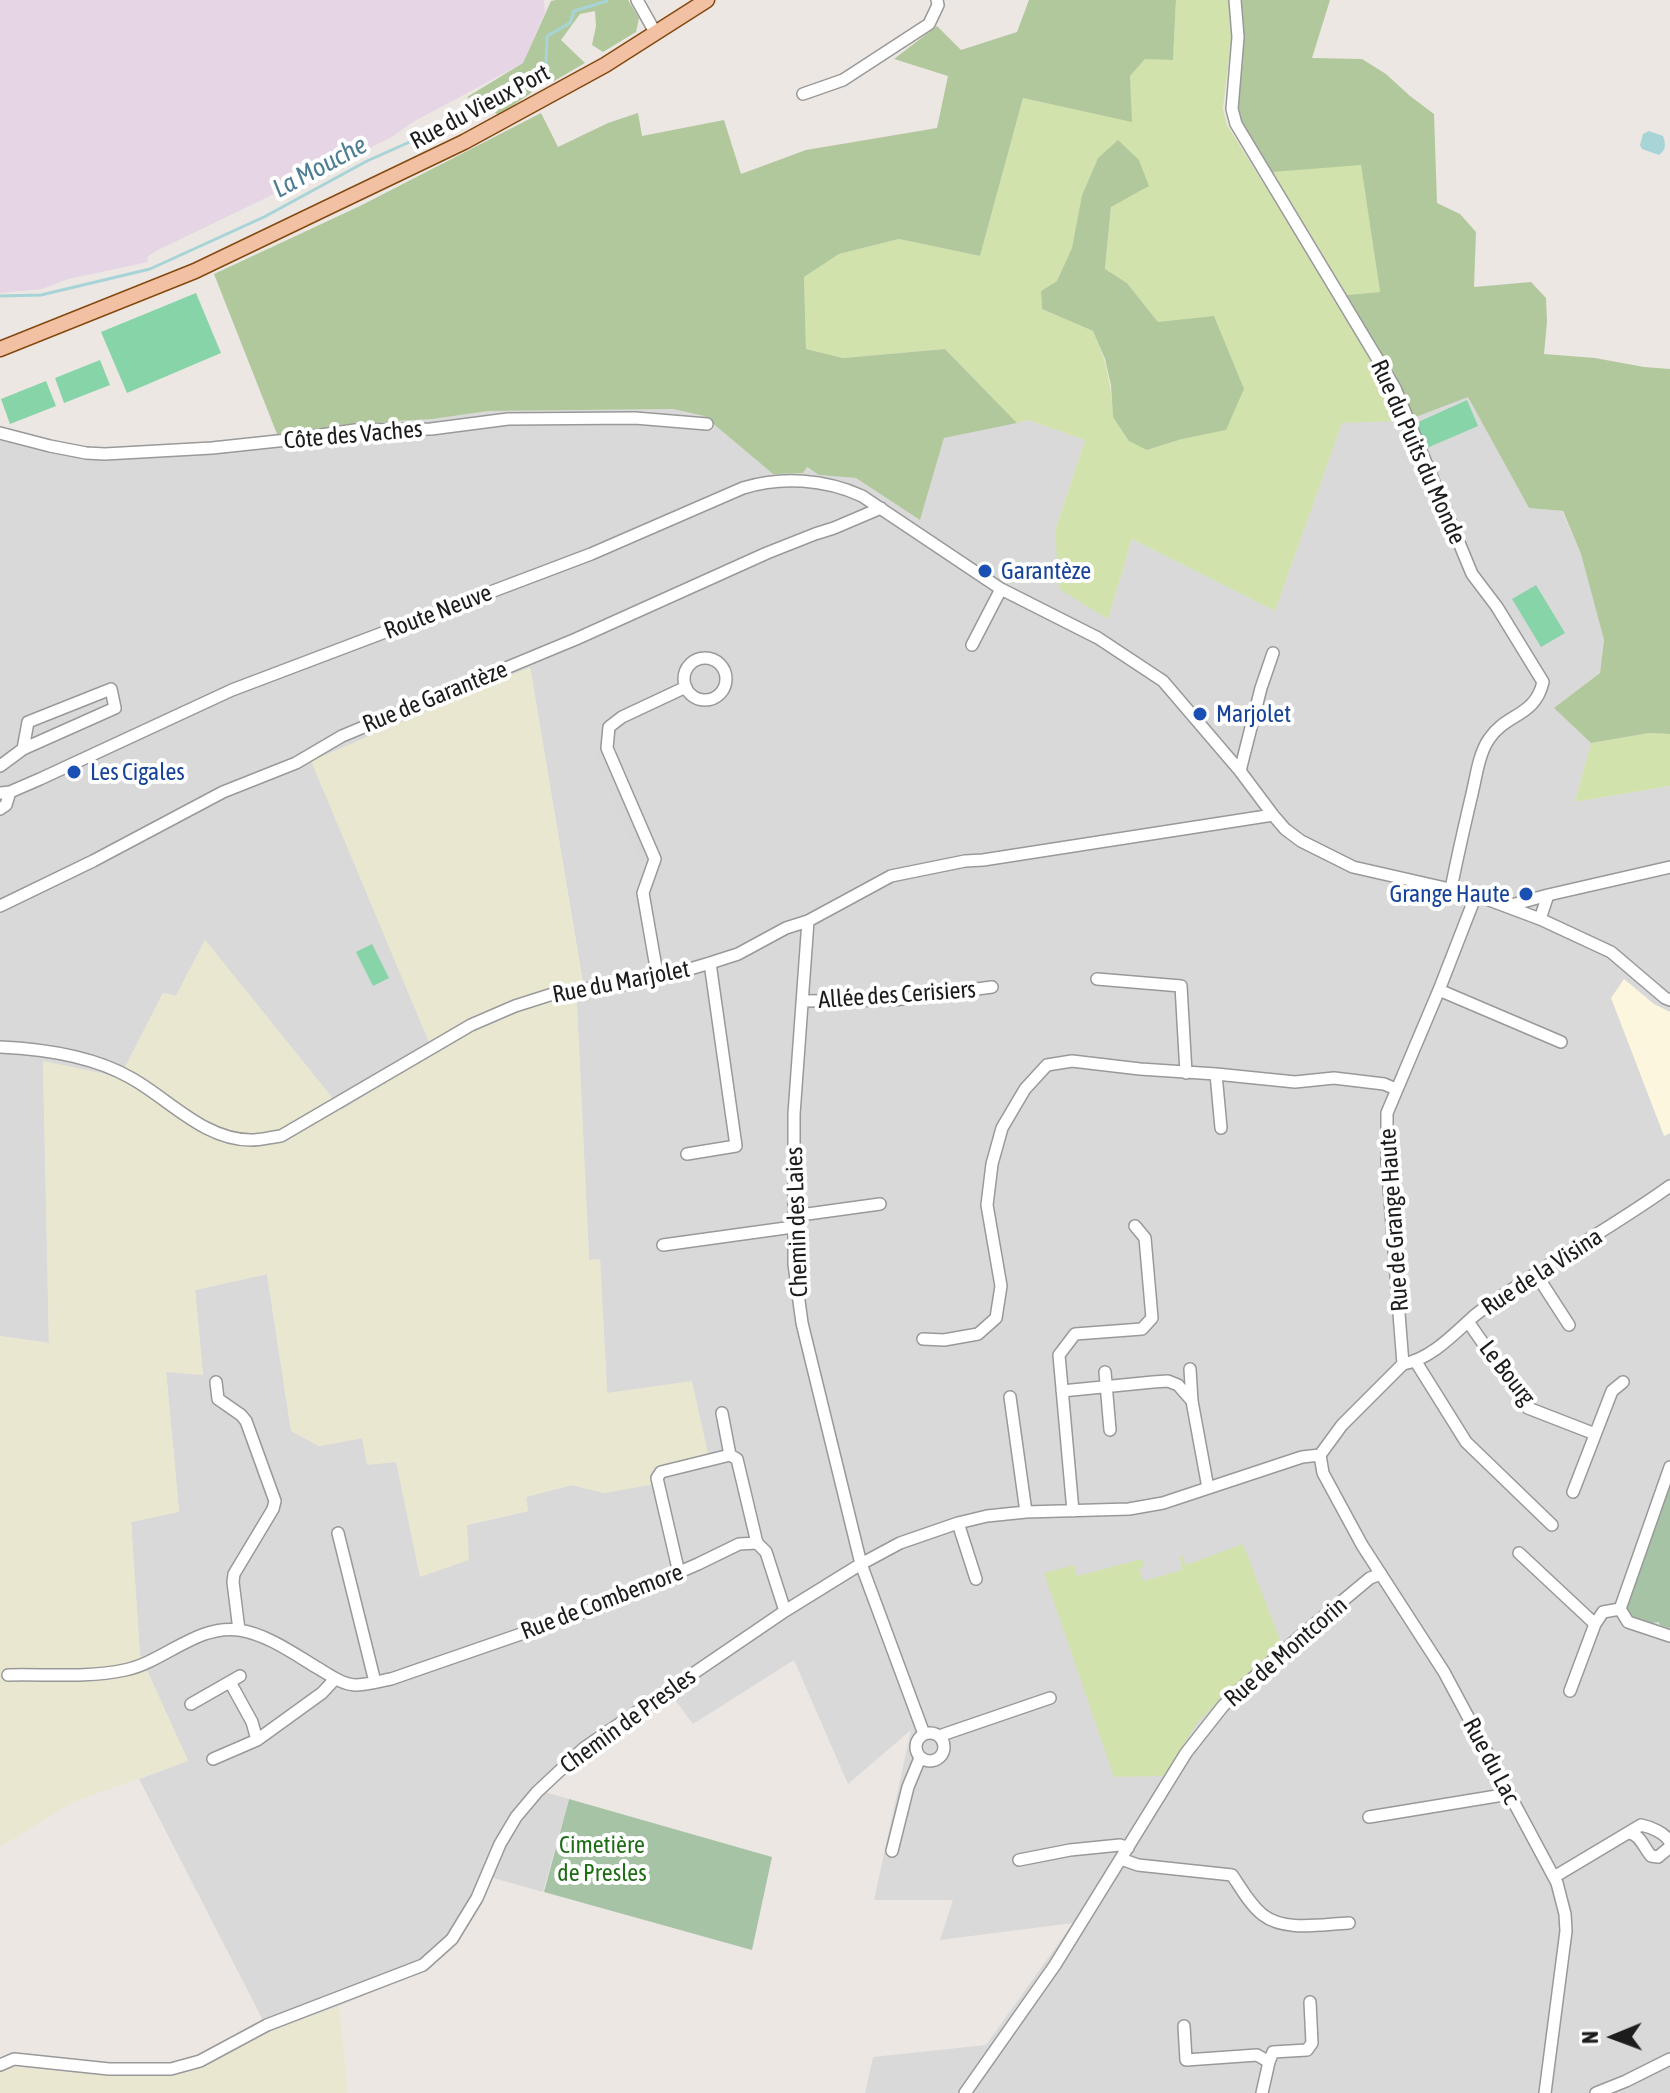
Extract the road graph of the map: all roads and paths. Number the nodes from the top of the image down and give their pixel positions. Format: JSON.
{"nodes":[{"id":1,"x":637,"y":0,"type":"edge"},
{"id":2,"x":707,"y":0,"type":"edge"},
{"id":3,"x":937,"y":0,"type":"edge"},
{"id":4,"x":1235,"y":0,"type":"edge"},
{"id":5,"x":655,"y":32,"type":"junction"},
{"id":6,"x":803,"y":94,"type":"dead end"},
{"id":7,"x":0,"y":349,"type":"edge"},
{"id":8,"x":707,"y":424,"type":"dead end"},
{"id":9,"x":0,"y":433,"type":"edge"},
{"id":10,"x":881,"y":508,"type":"junction"},
{"id":11,"x":1001,"y":589,"type":"junction"},
{"id":12,"x":972,"y":645,"type":"dead end"},
{"id":13,"x":1273,"y":653,"type":"dead end"},
{"id":14,"x":686,"y":687,"type":"dead end"},
{"id":15,"x":23,"y":749,"type":"junction"},
{"id":16,"x":0,"y":766,"type":"edge"},
{"id":17,"x":1240,"y":771,"type":"junction"},
{"id":18,"x":5,"y":792,"type":"edge"},
{"id":19,"x":0,"y":809,"type":"edge"},
{"id":20,"x":1273,"y":815,"type":"junction"},
{"id":21,"x":1670,"y":867,"type":"edge"},
{"id":22,"x":1451,"y":889,"type":"junction"},
{"id":23,"x":1476,"y":895,"type":"junction"},
{"id":24,"x":1548,"y":895,"type":"junction"},
{"id":25,"x":0,"y":906,"type":"edge"},
{"id":26,"x":1508,"y":906,"type":"junction"},
{"id":27,"x":1540,"y":919,"type":"junction"},
{"id":28,"x":808,"y":921,"type":"junction"},
{"id":29,"x":710,"y":963,"type":"junction"},
{"id":30,"x":658,"y":979,"type":"junction"},
{"id":31,"x":1097,"y":979,"type":"dead end"},
{"id":32,"x":992,"y":987,"type":"dead end"},
{"id":33,"x":1439,"y":990,"type":"junction"},
{"id":34,"x":1670,"y":1000,"type":"edge"},
{"id":35,"x":802,"y":1001,"type":"junction"},
{"id":36,"x":1561,"y":1042,"type":"dead end"},
{"id":37,"x":0,"y":1047,"type":"edge"},
{"id":38,"x":1186,"y":1073,"type":"junction"},
{"id":39,"x":1216,"y":1074,"type":"junction"},
{"id":40,"x":1396,"y":1089,"type":"junction"},
{"id":41,"x":1221,"y":1128,"type":"dead end"},
{"id":42,"x":687,"y":1154,"type":"dead end"},
{"id":43,"x":1670,"y":1186,"type":"edge"},
{"id":44,"x":880,"y":1204,"type":"dead end"},
{"id":45,"x":793,"y":1222,"type":"junction"},
{"id":46,"x":1135,"y":1226,"type":"dead end"},
{"id":47,"x":663,"y":1245,"type":"dead end"},
{"id":48,"x":1536,"y":1274,"type":"junction"},
{"id":49,"x":1469,"y":1323,"type":"junction"},
{"id":50,"x":1569,"y":1325,"type":"dead end"},
{"id":51,"x":923,"y":1339,"type":"dead end"},
{"id":52,"x":1410,"y":1363,"type":"junction"},
{"id":53,"x":1190,"y":1369,"type":"dead end"},
{"id":54,"x":1105,"y":1372,"type":"dead end"},
{"id":55,"x":216,"y":1382,"type":"dead end"},
{"id":56,"x":1623,"y":1382,"type":"dead end"},
{"id":57,"x":1106,"y":1387,"type":"junction"},
{"id":58,"x":1062,"y":1391,"type":"junction"},
{"id":59,"x":1010,"y":1397,"type":"dead end"},
{"id":60,"x":1192,"y":1401,"type":"junction"},
{"id":61,"x":722,"y":1413,"type":"dead end"},
{"id":62,"x":1110,"y":1430,"type":"dead end"},
{"id":63,"x":1595,"y":1434,"type":"junction"},
{"id":64,"x":730,"y":1455,"type":"junction"},
{"id":65,"x":1320,"y":1455,"type":"junction"},
{"id":66,"x":1670,"y":1467,"type":"edge"},
{"id":67,"x":1208,"y":1488,"type":"junction"},
{"id":68,"x":1573,"y":1492,"type":"dead end"},
{"id":69,"x":1073,"y":1511,"type":"junction"},
{"id":70,"x":1026,"y":1512,"type":"junction"},
{"id":71,"x":958,"y":1523,"type":"junction"},
{"id":72,"x":1552,"y":1525,"type":"dead end"},
{"id":73,"x":338,"y":1533,"type":"dead end"},
{"id":74,"x":757,"y":1543,"type":"junction"},
{"id":75,"x":1519,"y":1553,"type":"dead end"},
{"id":76,"x":861,"y":1564,"type":"junction"},
{"id":77,"x":679,"y":1573,"type":"junction"},
{"id":78,"x":1381,"y":1574,"type":"junction"},
{"id":79,"x":976,"y":1579,"type":"dead end"},
{"id":80,"x":1620,"y":1609,"type":"junction"},
{"id":81,"x":785,"y":1611,"type":"junction"},
{"id":82,"x":1595,"y":1624,"type":"junction"},
{"id":83,"x":239,"y":1630,"type":"junction"},
{"id":84,"x":1670,"y":1636,"type":"edge"},
{"id":85,"x":8,"y":1675,"type":"dead end"},
{"id":86,"x":335,"y":1679,"type":"junction"},
{"id":87,"x":375,"y":1682,"type":"junction"},
{"id":88,"x":1570,"y":1691,"type":"dead end"},
{"id":89,"x":1050,"y":1698,"type":"dead end"},
{"id":90,"x":191,"y":1704,"type":"dead end"},
{"id":91,"x":924,"y":1734,"type":"junction"},
{"id":92,"x":939,"y":1736,"type":"junction"},
{"id":93,"x":257,"y":1740,"type":"junction"},
{"id":94,"x":920,"y":1758,"type":"junction"},
{"id":95,"x":213,"y":1759,"type":"dead end"},
{"id":96,"x":1509,"y":1794,"type":"junction"},
{"id":97,"x":1369,"y":1817,"type":"dead end"},
{"id":98,"x":1629,"y":1833,"type":"junction"},
{"id":99,"x":1670,"y":1842,"type":"edge"},
{"id":100,"x":1128,"y":1848,"type":"junction"},
{"id":101,"x":892,"y":1851,"type":"dead end"},
{"id":102,"x":1121,"y":1859,"type":"junction"},
{"id":103,"x":1019,"y":1860,"type":"dead end"},
{"id":104,"x":1554,"y":1877,"type":"junction"},
{"id":105,"x":1349,"y":1923,"type":"dead end"},
{"id":106,"x":1310,"y":2002,"type":"dead end"},
{"id":107,"x":1184,"y":2026,"type":"dead end"},
{"id":108,"x":1670,"y":2059,"type":"edge"},
{"id":109,"x":1269,"y":2062,"type":"junction"},
{"id":110,"x":0,"y":2065,"type":"edge"},
{"id":111,"x":965,"y":2093,"type":"edge"},
{"id":112,"x":1262,"y":2093,"type":"edge"},
{"id":113,"x":1544,"y":2093,"type":"edge"},
{"id":114,"x":1596,"y":2093,"type":"edge"}],
"edges":[{"from":1,"to":5,"type":"street"},
{"from":2,"to":5,"type":"main road","name":"Rue du Vieux Port"},
{"from":3,"to":6,"type":"street"},
{"from":4,"to":22,"type":"street","name":"Rue du Puits du Monde"},
{"from":5,"to":7,"type":"main road","name":"Rue du Vieux Port"},
{"from":8,"to":9,"type":"street","name":"Côte des Vaches"},
{"from":10,"to":11,"type":"street","name":"Route Neuve"},
{"from":10,"to":18,"type":"street","name":"Route Neuve"},
{"from":10,"to":25,"type":"street","name":"Rue de Garantèze"},
{"from":11,"to":12,"type":"street"},
{"from":11,"to":17,"type":"street","name":"Route Neuve"},
{"from":13,"to":17,"type":"street"},
{"from":14,"to":30,"type":"street"},
{"from":15,"to":15,"type":"street"},
{"from":15,"to":16,"type":"street"},
{"from":17,"to":20,"type":"street","name":"Route Neuve"},
{"from":18,"to":19,"type":"street"},
{"from":20,"to":22,"type":"street","name":"Route Neuve"},
{"from":20,"to":28,"type":"street","name":"Rue du Marjolet"},
{"from":21,"to":24,"type":"street"},
{"from":22,"to":23,"type":"street","name":"Route Neuve"},
{"from":23,"to":26,"type":"street","name":"Route Neuve"},
{"from":23,"to":33,"type":"street","name":"Rue de Grange Haute"},
{"from":24,"to":26,"type":"street"},
{"from":24,"to":27,"type":"street"},
{"from":26,"to":27,"type":"street","name":"Route Neuve"},
{"from":27,"to":34,"type":"street","name":"Route Neuve"},
{"from":28,"to":29,"type":"street","name":"Rue du Marjolet"},
{"from":28,"to":35,"type":"street","name":"Chemin des Laies"},
{"from":29,"to":30,"type":"street","name":"Rue du Marjolet"},
{"from":29,"to":42,"type":"street"},
{"from":30,"to":37,"type":"street","name":"Rue du Marjolet"},
{"from":31,"to":38,"type":"street"},
{"from":32,"to":35,"type":"street","name":"Allée des Cerisiers"},
{"from":33,"to":36,"type":"street"},
{"from":33,"to":40,"type":"street","name":"Rue de Grange Haute"},
{"from":35,"to":45,"type":"street","name":"Chemin des Laies"},
{"from":38,"to":39,"type":"street"},
{"from":38,"to":51,"type":"street"},
{"from":39,"to":40,"type":"street"},
{"from":39,"to":41,"type":"street"},
{"from":40,"to":52,"type":"street","name":"Rue de Grange Haute"},
{"from":43,"to":48,"type":"street","name":"Rue de la Visina"},
{"from":44,"to":45,"type":"street"},
{"from":45,"to":47,"type":"street"},
{"from":45,"to":76,"type":"street","name":"Chemin des Laies"},
{"from":46,"to":58,"type":"street"},
{"from":48,"to":49,"type":"street","name":"Rue de la Visina"},
{"from":48,"to":50,"type":"street"},
{"from":49,"to":52,"type":"street","name":"Rue de la Visina"},
{"from":49,"to":63,"type":"street","name":"Le Bourg"},
{"from":52,"to":65,"type":"street","name":"Rue de la Visina"},
{"from":52,"to":72,"type":"street"},
{"from":53,"to":60,"type":"street"},
{"from":54,"to":57,"type":"street"},
{"from":55,"to":83,"type":"street"},
{"from":56,"to":63,"type":"street"},
{"from":57,"to":58,"type":"street"},
{"from":57,"to":60,"type":"street"},
{"from":57,"to":62,"type":"street"},
{"from":58,"to":69,"type":"street"},
{"from":59,"to":70,"type":"street"},
{"from":60,"to":67,"type":"street"},
{"from":61,"to":64,"type":"street"},
{"from":63,"to":68,"type":"street"},
{"from":64,"to":74,"type":"street"},
{"from":64,"to":77,"type":"street"},
{"from":65,"to":67,"type":"street","name":"Chemin de Presles"},
{"from":65,"to":78,"type":"street","name":"Rue du Lac"},
{"from":66,"to":80,"type":"street"},
{"from":67,"to":69,"type":"street","name":"Chemin de Presles"},
{"from":69,"to":70,"type":"street","name":"Chemin de Presles"},
{"from":70,"to":71,"type":"street","name":"Chemin de Presles"},
{"from":71,"to":76,"type":"street","name":"Chemin de Presles"},
{"from":71,"to":79,"type":"street"},
{"from":73,"to":87,"type":"street"},
{"from":74,"to":77,"type":"street","name":"Rue de Combemore"},
{"from":74,"to":81,"type":"street"},
{"from":75,"to":82,"type":"street"},
{"from":76,"to":81,"type":"street","name":"Chemin de Presles"},
{"from":76,"to":91,"type":"street","name":"Chemin des Laies"},
{"from":77,"to":87,"type":"street","name":"Rue de Combemore"},
{"from":78,"to":96,"type":"street","name":"Rue du Lac"},
{"from":78,"to":100,"type":"street","name":"Rue de Montcorin"},
{"from":80,"to":82,"type":"street"},
{"from":80,"to":84,"type":"street"},
{"from":81,"to":110,"type":"street","name":"Chemin de Presles"},
{"from":82,"to":88,"type":"street"},
{"from":83,"to":85,"type":"street"},
{"from":83,"to":86,"type":"street","name":"Rue de Combemore"},
{"from":86,"to":87,"type":"street","name":"Rue de Combemore"},
{"from":86,"to":93,"type":"street"},
{"from":89,"to":92,"type":"street"},
{"from":90,"to":93,"type":"street"},
{"from":91,"to":92,"type":"street"},
{"from":91,"to":94,"type":"street"},
{"from":92,"to":94,"type":"street"},
{"from":93,"to":95,"type":"street"},
{"from":94,"to":101,"type":"street"},
{"from":96,"to":97,"type":"street"},
{"from":96,"to":104,"type":"street","name":"Rue du Lac"},
{"from":98,"to":99,"type":"street"},
{"from":98,"to":99,"type":"street"},
{"from":98,"to":104,"type":"street"},
{"from":100,"to":102,"type":"street","name":"Rue de Montcorin"},
{"from":100,"to":103,"type":"street"},
{"from":102,"to":105,"type":"street"},
{"from":102,"to":111,"type":"street","name":"Rue de Montcorin"},
{"from":104,"to":113,"type":"street","name":"Rue du Lac"},
{"from":106,"to":109,"type":"street"},
{"from":107,"to":109,"type":"street"},
{"from":108,"to":114,"type":"street"},
{"from":109,"to":112,"type":"street"}]}
